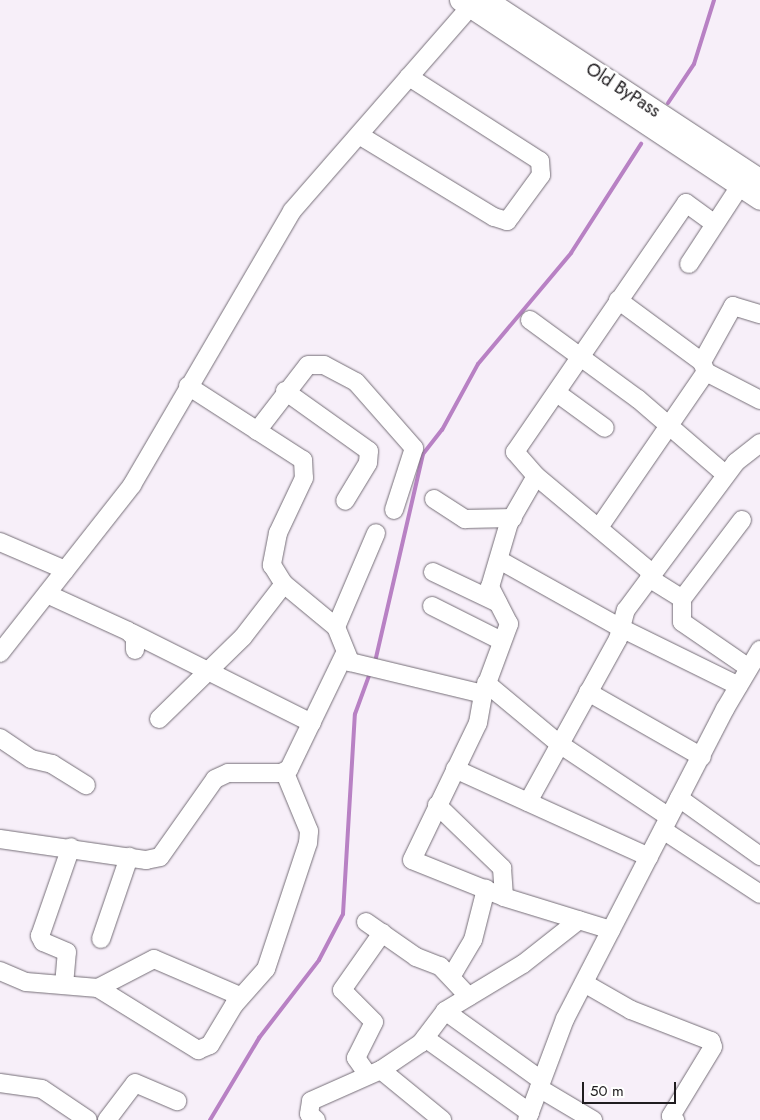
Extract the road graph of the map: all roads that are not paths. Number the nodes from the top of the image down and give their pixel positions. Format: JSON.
{"nodes":[{"id":1,"x":473,"y":2,"type":"edge"},
{"id":2,"x":409,"y":77,"type":"junction"},
{"id":3,"x":359,"y":135,"type":"junction"},
{"id":4,"x":750,"y":183,"type":"edge"},
{"id":5,"x":760,"y":199,"type":"edge"},
{"id":6,"x":714,"y":223,"type":"junction"},
{"id":7,"x":689,"y":264,"type":"dead end"},
{"id":8,"x":618,"y":300,"type":"junction"},
{"id":9,"x":760,"y":314,"type":"edge"},
{"id":10,"x":530,"y":320,"type":"dead end"},
{"id":11,"x":582,"y":358,"type":"junction"},
{"id":12,"x":704,"y":367,"type":"junction"},
{"id":13,"x":188,"y":386,"type":"junction"},
{"id":14,"x":285,"y":391,"type":"junction"},
{"id":15,"x":557,"y":393,"type":"junction"},
{"id":16,"x":760,"y":400,"type":"edge"},
{"id":17,"x":669,"y":426,"type":"junction"},
{"id":18,"x":605,"y":428,"type":"dead end"},
{"id":19,"x":257,"y":431,"type":"junction"},
{"id":20,"x":760,"y":443,"type":"edge"},
{"id":21,"x":726,"y":475,"type":"junction"},
{"id":22,"x":536,"y":476,"type":"junction"},
{"id":23,"x":434,"y":499,"type":"dead end"},
{"id":24,"x":345,"y":501,"type":"dead end"},
{"id":25,"x":394,"y":510,"type":"dead end"},
{"id":26,"x":513,"y":518,"type":"junction"},
{"id":27,"x":742,"y":520,"type":"dead end"},
{"id":28,"x":600,"y":526,"type":"junction"},
{"id":29,"x":376,"y":533,"type":"dead end"},
{"id":30,"x":0,"y":542,"type":"edge"},
{"id":31,"x":501,"y":561,"type":"junction"},
{"id":32,"x":65,"y":570,"type":"junction"},
{"id":33,"x":433,"y":572,"type":"dead end"},
{"id":34,"x":650,"y":576,"type":"junction"},
{"id":35,"x":284,"y":584,"type":"junction"},
{"id":36,"x":47,"y":594,"type":"junction"},
{"id":37,"x":682,"y":599,"type":"junction"},
{"id":38,"x":498,"y":603,"type":"junction"},
{"id":39,"x":432,"y":606,"type":"dead end"},
{"id":40,"x":336,"y":627,"type":"junction"},
{"id":41,"x":622,"y":628,"type":"junction"},
{"id":42,"x":502,"y":641,"type":"junction"},
{"id":43,"x":760,"y":650,"type":"edge"},
{"id":44,"x":0,"y":653,"type":"edge"},
{"id":45,"x":344,"y":655,"type":"junction"},
{"id":46,"x":749,"y":668,"type":"junction"},
{"id":47,"x":208,"y":674,"type":"junction"},
{"id":48,"x":739,"y":686,"type":"junction"},
{"id":49,"x":485,"y":688,"type":"junction"},
{"id":50,"x":588,"y":692,"type":"junction"},
{"id":51,"x":159,"y":719,"type":"dead end"},
{"id":52,"x":312,"y":723,"type":"junction"},
{"id":53,"x":0,"y":738,"type":"edge"},
{"id":54,"x":558,"y":743,"type":"junction"},
{"id":55,"x":702,"y":757,"type":"junction"},
{"id":56,"x":456,"y":769,"type":"junction"},
{"id":57,"x":285,"y":773,"type":"junction"},
{"id":58,"x":86,"y":785,"type":"dead end"},
{"id":59,"x":679,"y":798,"type":"junction"},
{"id":60,"x":528,"y":802,"type":"junction"},
{"id":61,"x":438,"y":805,"type":"junction"},
{"id":62,"x":666,"y":823,"type":"junction"},
{"id":63,"x":0,"y":839,"type":"edge"},
{"id":64,"x":70,"y":847,"type":"junction"},
{"id":65,"x":649,"y":856,"type":"junction"},
{"id":66,"x":760,"y":856,"type":"edge"},
{"id":67,"x":129,"y":857,"type":"junction"},
{"id":68,"x":486,"y":889,"type":"junction"},
{"id":69,"x":760,"y":894,"type":"edge"},
{"id":70,"x":504,"y":897,"type":"junction"},
{"id":71,"x":579,"y":920,"type":"junction"},
{"id":72,"x":366,"y":922,"type":"dead end"},
{"id":73,"x":611,"y":930,"type":"junction"},
{"id":74,"x":382,"y":933,"type":"junction"},
{"id":75,"x":101,"y":939,"type":"dead end"},
{"id":76,"x":0,"y":971,"type":"edge"},
{"id":77,"x":450,"y":977,"type":"junction"},
{"id":78,"x":584,"y":983,"type":"junction"},
{"id":79,"x":64,"y":985,"type":"junction"},
{"id":80,"x":98,"y":988,"type":"junction"},
{"id":81,"x":240,"y":996,"type":"junction"},
{"id":82,"x":469,"y":997,"type":"junction"},
{"id":83,"x":445,"y":1012,"type":"junction"},
{"id":84,"x":425,"y":1038,"type":"junction"},
{"id":85,"x":374,"y":1072,"type":"junction"},
{"id":86,"x":0,"y":1083,"type":"edge"},
{"id":87,"x":540,"y":1084,"type":"junction"},
{"id":88,"x":177,"y":1101,"type":"dead end"},
{"id":89,"x":529,"y":1116,"type":"edge"},
{"id":90,"x":310,"y":1118,"type":"edge"},
{"id":91,"x":88,"y":1120,"type":"edge"},
{"id":92,"x":107,"y":1120,"type":"edge"},
{"id":93,"x":442,"y":1120,"type":"edge"},
{"id":94,"x":593,"y":1120,"type":"edge"},
{"id":95,"x":675,"y":1120,"type":"edge"}],
"edges":[{"from":1,"to":2,"type":"street"},
{"from":1,"to":4,"type":"main road","name":"Old ByPass"},
{"from":2,"to":3,"type":"street"},
{"from":2,"to":3,"type":"street"},
{"from":3,"to":13,"type":"street"},
{"from":4,"to":5,"type":"main road","name":"Old ByPass"},
{"from":4,"to":6,"type":"street"},
{"from":6,"to":7,"type":"street"},
{"from":6,"to":8,"type":"street"},
{"from":8,"to":11,"type":"street"},
{"from":8,"to":12,"type":"street"},
{"from":9,"to":12,"type":"street"},
{"from":10,"to":11,"type":"street"},
{"from":11,"to":15,"type":"street"},
{"from":11,"to":17,"type":"street"},
{"from":12,"to":16,"type":"street"},
{"from":12,"to":17,"type":"street"},
{"from":13,"to":19,"type":"street"},
{"from":13,"to":32,"type":"street"},
{"from":14,"to":19,"type":"street"},
{"from":14,"to":24,"type":"street"},
{"from":14,"to":25,"type":"street"},
{"from":15,"to":18,"type":"street"},
{"from":15,"to":22,"type":"street"},
{"from":17,"to":21,"type":"street"},
{"from":17,"to":28,"type":"street"},
{"from":19,"to":35,"type":"street"},
{"from":20,"to":21,"type":"street"},
{"from":21,"to":34,"type":"street"},
{"from":22,"to":26,"type":"street"},
{"from":22,"to":28,"type":"street"},
{"from":23,"to":26,"type":"street"},
{"from":26,"to":31,"type":"street"},
{"from":27,"to":37,"type":"street"},
{"from":28,"to":34,"type":"street"},
{"from":29,"to":40,"type":"street"},
{"from":30,"to":32,"type":"street"},
{"from":31,"to":38,"type":"street"},
{"from":31,"to":41,"type":"street"},
{"from":32,"to":36,"type":"street"},
{"from":33,"to":38,"type":"street"},
{"from":34,"to":37,"type":"street"},
{"from":34,"to":41,"type":"street"},
{"from":35,"to":40,"type":"street"},
{"from":35,"to":47,"type":"street"},
{"from":36,"to":44,"type":"street"},
{"from":36,"to":47,"type":"street"},
{"from":37,"to":46,"type":"street"},
{"from":38,"to":42,"type":"street"},
{"from":39,"to":42,"type":"street"},
{"from":40,"to":45,"type":"street"},
{"from":41,"to":48,"type":"street"},
{"from":41,"to":50,"type":"street"},
{"from":42,"to":49,"type":"street"},
{"from":43,"to":46,"type":"street"},
{"from":45,"to":49,"type":"street"},
{"from":45,"to":52,"type":"street"},
{"from":46,"to":48,"type":"street"},
{"from":47,"to":51,"type":"street"},
{"from":47,"to":52,"type":"street"},
{"from":48,"to":55,"type":"street"},
{"from":49,"to":54,"type":"street"},
{"from":49,"to":56,"type":"street"},
{"from":50,"to":54,"type":"street"},
{"from":50,"to":55,"type":"street"},
{"from":52,"to":57,"type":"street"},
{"from":53,"to":58,"type":"street"},
{"from":54,"to":60,"type":"street"},
{"from":54,"to":62,"type":"street"},
{"from":55,"to":59,"type":"street"},
{"from":56,"to":60,"type":"street"},
{"from":56,"to":61,"type":"street"},
{"from":57,"to":67,"type":"street"},
{"from":57,"to":81,"type":"street"},
{"from":59,"to":62,"type":"street"},
{"from":59,"to":66,"type":"street"},
{"from":60,"to":65,"type":"street"},
{"from":61,"to":68,"type":"street"},
{"from":61,"to":70,"type":"street"},
{"from":62,"to":65,"type":"street"},
{"from":62,"to":69,"type":"street"},
{"from":63,"to":64,"type":"street"},
{"from":64,"to":67,"type":"street"},
{"from":64,"to":79,"type":"street"},
{"from":65,"to":73,"type":"street"},
{"from":67,"to":75,"type":"street"},
{"from":68,"to":70,"type":"street"},
{"from":68,"to":77,"type":"street"},
{"from":70,"to":71,"type":"street"},
{"from":71,"to":73,"type":"street"},
{"from":71,"to":82,"type":"street"},
{"from":72,"to":74,"type":"street"},
{"from":73,"to":78,"type":"street"},
{"from":74,"to":77,"type":"street"},
{"from":74,"to":85,"type":"street"},
{"from":76,"to":79,"type":"street"},
{"from":77,"to":82,"type":"street"},
{"from":78,"to":87,"type":"street"},
{"from":78,"to":95,"type":"street"},
{"from":79,"to":80,"type":"street"},
{"from":80,"to":81,"type":"street"},
{"from":80,"to":81,"type":"street"},
{"from":82,"to":83,"type":"street"},
{"from":83,"to":84,"type":"street"},
{"from":83,"to":87,"type":"street"},
{"from":84,"to":85,"type":"street"},
{"from":84,"to":89,"type":"street"},
{"from":85,"to":90,"type":"street"},
{"from":85,"to":93,"type":"street"},
{"from":86,"to":91,"type":"street"},
{"from":87,"to":89,"type":"street"},
{"from":87,"to":94,"type":"street"},
{"from":88,"to":92,"type":"street"}]}
